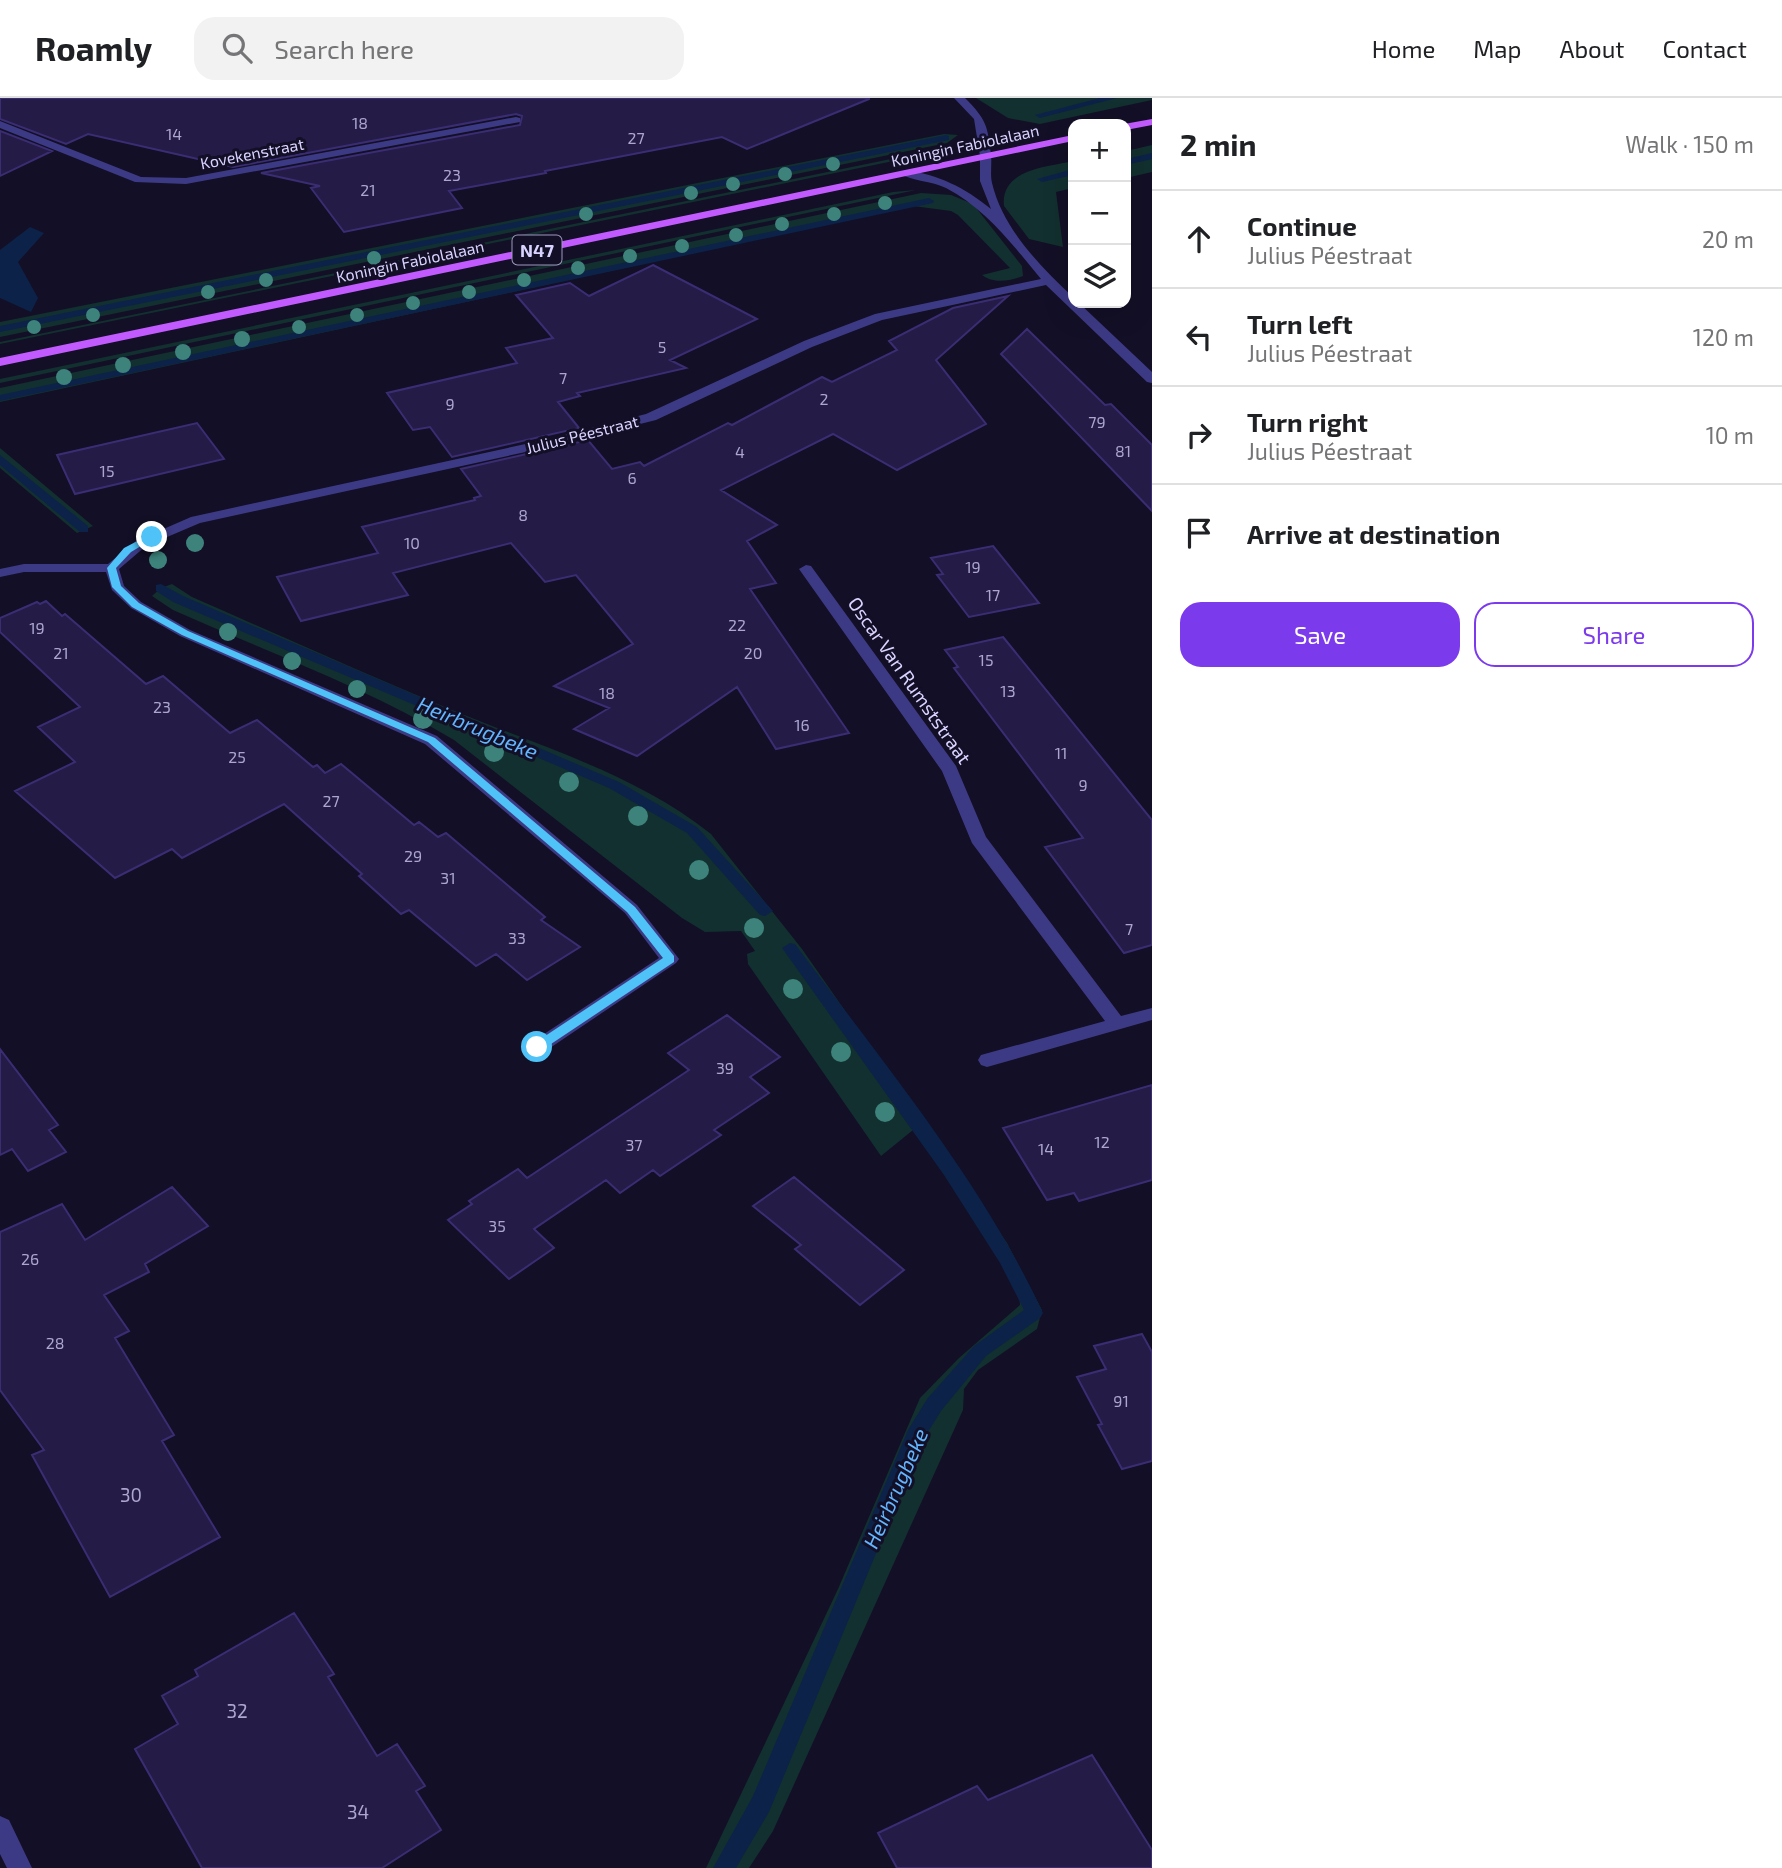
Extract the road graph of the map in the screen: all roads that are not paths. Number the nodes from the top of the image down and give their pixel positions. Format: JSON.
{"nodes":[{"id":1,"x":959,"y":98,"type":"edge"},
{"id":2,"x":516,"y":120,"type":"dead end"},
{"id":3,"x":1152,"y":122,"type":"edge"},
{"id":4,"x":0,"y":124,"type":"edge"},
{"id":5,"x":1131,"y":126,"type":"edge"},
{"id":6,"x":1068,"y":139,"type":"edge"},
{"id":7,"x":986,"y":156,"type":"junction"},
{"id":8,"x":905,"y":173,"type":"junction"},
{"id":9,"x":1002,"y":224,"type":"junction"},
{"id":10,"x":1049,"y":281,"type":"junction"},
{"id":11,"x":0,"y":362,"type":"edge"},
{"id":12,"x":1152,"y":379,"type":"edge"},
{"id":13,"x":112,"y":568,"type":"junction"},
{"id":14,"x":806,"y":569,"type":"dead end"},
{"id":15,"x":0,"y":573,"type":"edge"},
{"id":16,"x":1152,"y":1014,"type":"edge"},
{"id":17,"x":1117,"y":1024,"type":"junction"},
{"id":18,"x":537,"y":1047,"type":"dead end"},
{"id":19,"x":987,"y":1060,"type":"dead end"},
{"id":20,"x":0,"y":1828,"type":"edge"},
{"id":21,"x":19,"y":1868,"type":"edge"}],
"edges":[{"from":1,"to":7,"type":"street"},
{"from":2,"to":4,"type":"street","name":"Kovekenstraat"},
{"from":3,"to":5,"type":"main road"},
{"from":6,"to":7,"type":"main road","name":"Koningin Fabiolalaan","number":"N47"},
{"from":7,"to":8,"type":"main road","name":"Koningin Fabiolalaan","number":"N47"},
{"from":7,"to":9,"type":"street"},
{"from":8,"to":9,"type":"street"},
{"from":8,"to":11,"type":"main road","name":"Koningin Fabiolalaan","number":"N47"},
{"from":9,"to":10,"type":"street"},
{"from":10,"to":12,"type":"street"},
{"from":10,"to":13,"type":"street","name":"Julius Péestraat"},
{"from":13,"to":15,"type":"street"},
{"from":13,"to":18,"type":"street"},
{"from":14,"to":17,"type":"street","name":"Oscar Van Rumststraat"},
{"from":16,"to":17,"type":"street"},
{"from":17,"to":19,"type":"street"},
{"from":20,"to":21,"type":"street"}]}
